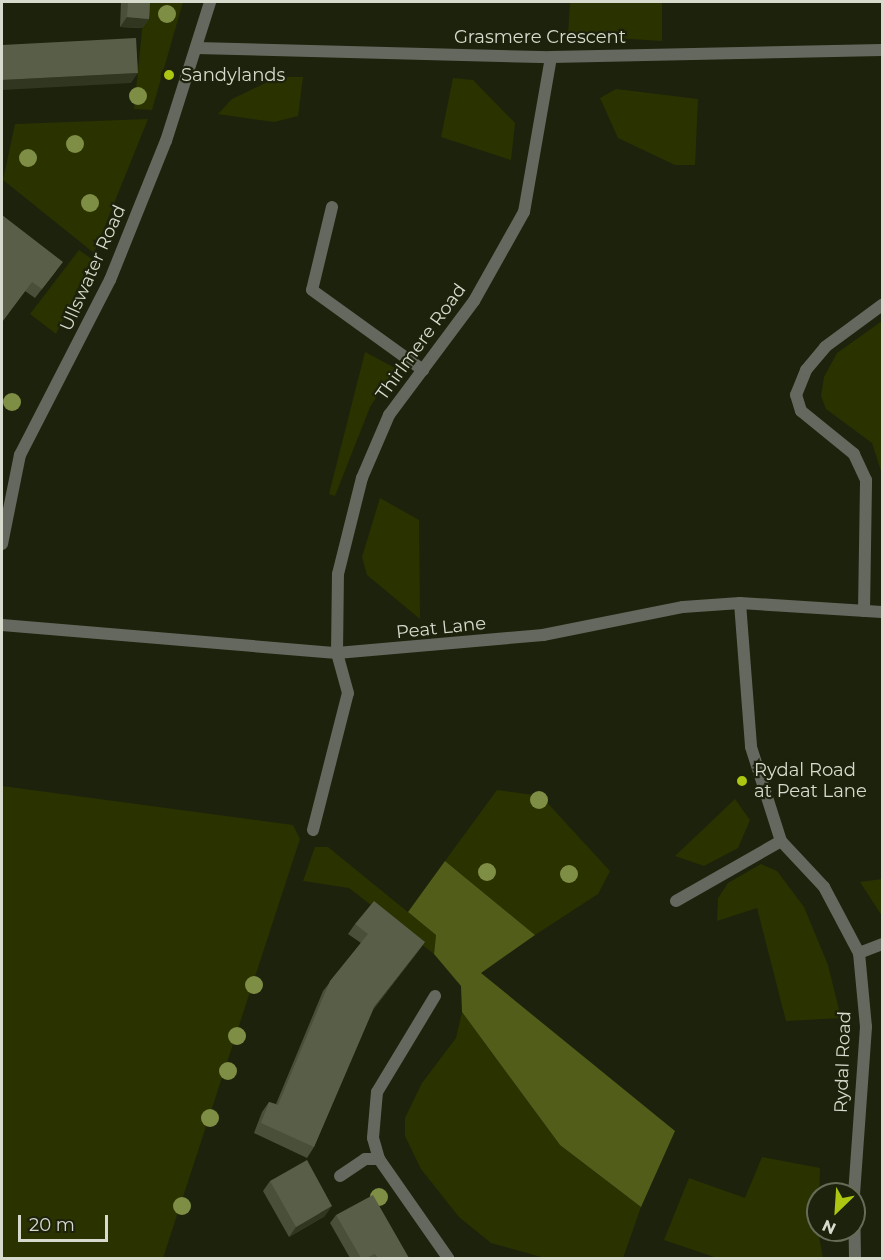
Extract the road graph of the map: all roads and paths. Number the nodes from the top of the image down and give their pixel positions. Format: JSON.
{"nodes":[{"id":1,"x":210,"y":2,"type":"edge"},
{"id":2,"x":197,"y":48,"type":"junction"},
{"id":3,"x":882,"y":50,"type":"edge"},
{"id":4,"x":551,"y":57,"type":"junction"},
{"id":5,"x":332,"y":207,"type":"dead end"},
{"id":6,"x":882,"y":305,"type":"edge"},
{"id":7,"x":423,"y":370,"type":"junction"},
{"id":8,"x":2,"y":544,"type":"edge"},
{"id":9,"x":740,"y":603,"type":"junction"},
{"id":10,"x":864,"y":611,"type":"junction"},
{"id":11,"x":882,"y":612,"type":"edge"},
{"id":12,"x":2,"y":625,"type":"edge"},
{"id":13,"x":337,"y":653,"type":"junction"},
{"id":14,"x":313,"y":830,"type":"dead end"},
{"id":15,"x":781,"y":841,"type":"junction"},
{"id":16,"x":676,"y":901,"type":"dead end"},
{"id":17,"x":882,"y":944,"type":"edge"},
{"id":18,"x":859,"y":953,"type":"junction"},
{"id":19,"x":435,"y":996,"type":"dead end"},
{"id":20,"x":379,"y":1159,"type":"junction"},
{"id":21,"x":340,"y":1176,"type":"dead end"},
{"id":22,"x":855,"y":1182,"type":"edge"},
{"id":23,"x":855,"y":1242,"type":"edge"},
{"id":24,"x":448,"y":1258,"type":"edge"},
{"id":25,"x":855,"y":1258,"type":"edge"}],
"edges":[{"from":1,"to":2,"type":"street","name":"Ullswater Road"},
{"from":2,"to":4,"type":"street","name":"Grasmere Crescent"},
{"from":2,"to":8,"type":"street","name":"Ullswater Road"},
{"from":3,"to":4,"type":"street","name":"Grasmere Crescent"},
{"from":4,"to":7,"type":"street","name":"Thirlmere Road"},
{"from":5,"to":7,"type":"street"},
{"from":6,"to":10,"type":"street"},
{"from":7,"to":13,"type":"street","name":"Thirlmere Road"},
{"from":9,"to":10,"type":"street","name":"Peat Lane"},
{"from":9,"to":13,"type":"street","name":"Peat Lane"},
{"from":9,"to":15,"type":"street","name":"Rydal Road"},
{"from":10,"to":11,"type":"street","name":"Peat Lane"},
{"from":12,"to":13,"type":"street","name":"Peat Lane"},
{"from":13,"to":14,"type":"street","name":"Thirlmere Road"},
{"from":15,"to":16,"type":"street"},
{"from":15,"to":18,"type":"street","name":"Rydal Road"},
{"from":17,"to":18,"type":"street"},
{"from":18,"to":22,"type":"street","name":"Rydal Road"},
{"from":19,"to":20,"type":"street"},
{"from":20,"to":21,"type":"street"},
{"from":20,"to":24,"type":"street"},
{"from":23,"to":25,"type":"street"}]}
